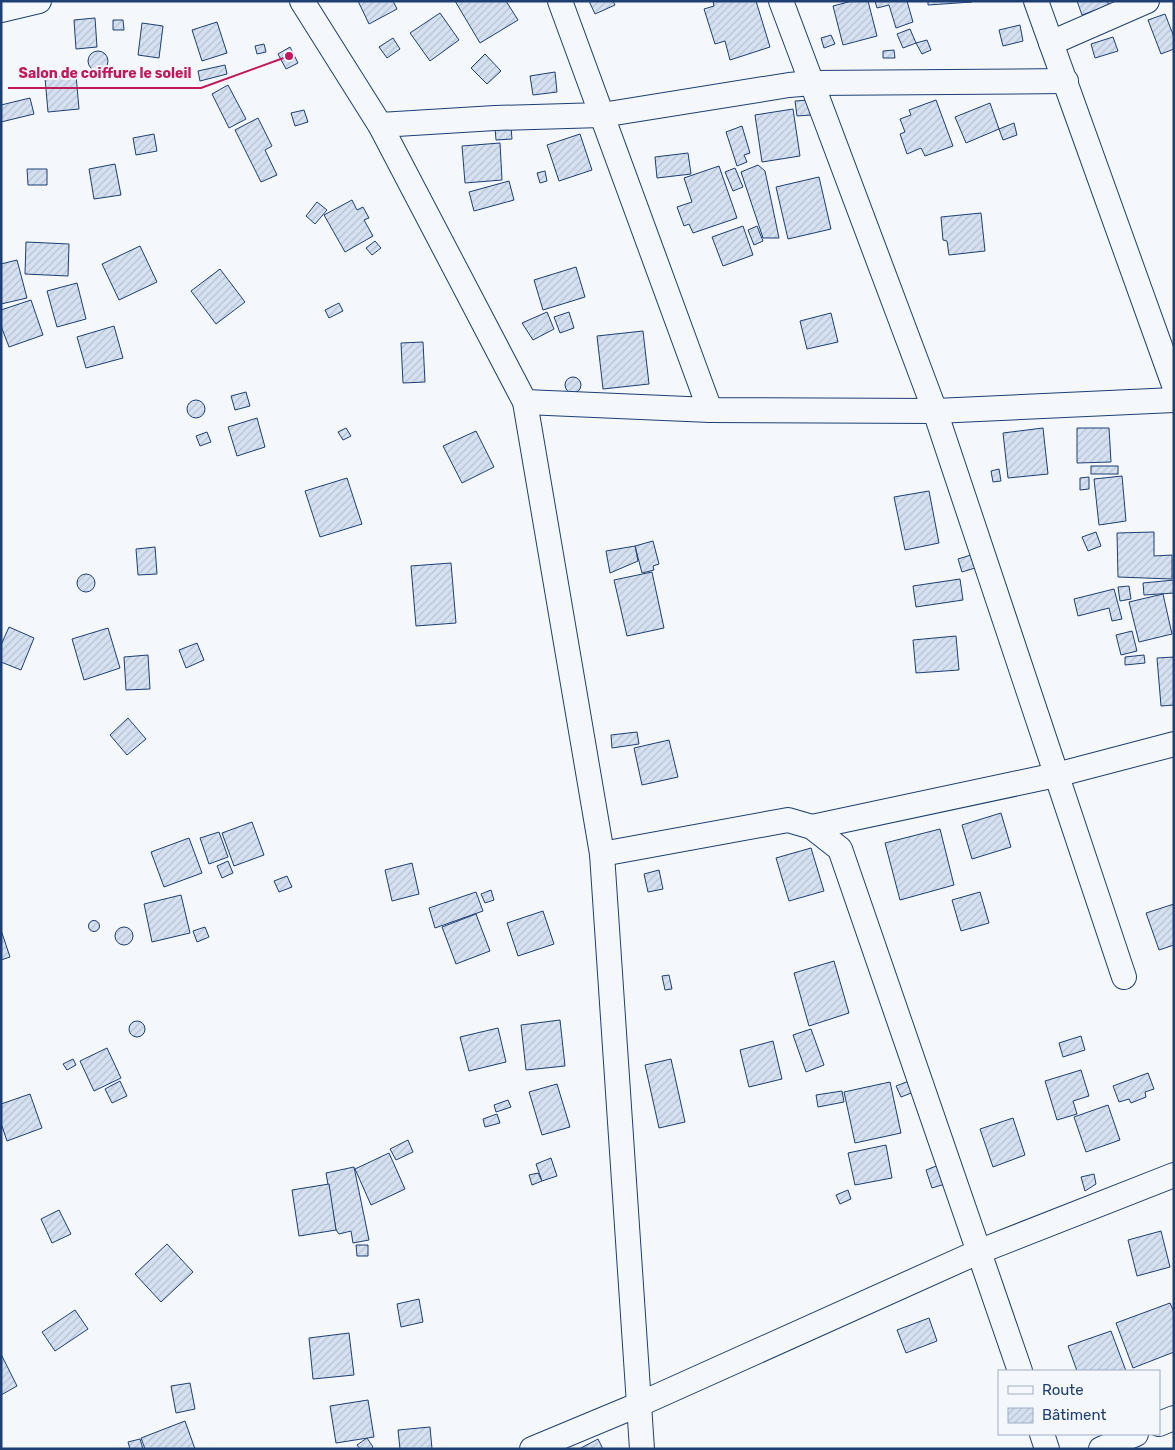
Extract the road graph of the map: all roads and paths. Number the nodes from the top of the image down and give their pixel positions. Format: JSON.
{"nodes":[{"id":1,"x":39,"y":1,"type":"edge"},
{"id":2,"x":302,"y":1,"type":"edge"},
{"id":3,"x":560,"y":1,"type":"edge"},
{"id":4,"x":781,"y":1,"type":"edge"},
{"id":5,"x":1036,"y":1,"type":"edge"},
{"id":6,"x":1147,"y":1,"type":"edge"},
{"id":7,"x":1,"y":10,"type":"edge"},
{"id":8,"x":1051,"y":43,"type":"junction"},
{"id":9,"x":1066,"y":81,"type":"junction"},
{"id":10,"x":812,"y":83,"type":"junction"},
{"id":11,"x":602,"y":115,"type":"junction"},
{"id":12,"x":380,"y":125,"type":"junction"},
{"id":13,"x":1174,"y":385,"type":"edge"},
{"id":14,"x":1174,"y":400,"type":"edge"},
{"id":15,"x":525,"y":402,"type":"junction"},
{"id":16,"x":710,"y":410,"type":"junction"},
{"id":17,"x":935,"y":411,"type":"junction"},
{"id":18,"x":1174,"y":744,"type":"edge"},
{"id":19,"x":1056,"y":775,"type":"junction"},
{"id":20,"x":812,"y":828,"type":"junction"},
{"id":21,"x":602,"y":854,"type":"junction"},
{"id":22,"x":1124,"y":977,"type":"dead end"},
{"id":23,"x":1174,"y":1175,"type":"edge"},
{"id":24,"x":978,"y":1252,"type":"junction"},
{"id":25,"x":1020,"y":1370,"type":"edge"},
{"id":26,"x":640,"y":1404,"type":"junction"},
{"id":27,"x":1174,"y":1418,"type":"edge"},
{"id":28,"x":1160,"y":1424,"type":"edge"},
{"id":29,"x":1042,"y":1435,"type":"edge"},
{"id":30,"x":1134,"y":1435,"type":"edge"},
{"id":31,"x":532,"y":1449,"type":"edge"},
{"id":32,"x":642,"y":1449,"type":"edge"},
{"id":33,"x":1047,"y":1449,"type":"edge"},
{"id":34,"x":1100,"y":1449,"type":"edge"}],
"edges":[{"from":1,"to":7,"type":"street"},
{"from":2,"to":12,"type":"street"},
{"from":3,"to":11,"type":"street"},
{"from":4,"to":10,"type":"street"},
{"from":5,"to":8,"type":"street"},
{"from":6,"to":8,"type":"street"},
{"from":8,"to":9,"type":"street"},
{"from":9,"to":10,"type":"street"},
{"from":9,"to":13,"type":"street"},
{"from":10,"to":11,"type":"street"},
{"from":10,"to":17,"type":"street"},
{"from":11,"to":12,"type":"street"},
{"from":11,"to":16,"type":"street"},
{"from":12,"to":15,"type":"street"},
{"from":14,"to":17,"type":"street"},
{"from":15,"to":16,"type":"street"},
{"from":15,"to":21,"type":"street"},
{"from":16,"to":17,"type":"street"},
{"from":17,"to":19,"type":"street"},
{"from":18,"to":19,"type":"street"},
{"from":19,"to":20,"type":"street"},
{"from":19,"to":22,"type":"street"},
{"from":20,"to":21,"type":"street"},
{"from":20,"to":24,"type":"street"},
{"from":21,"to":26,"type":"street"},
{"from":23,"to":24,"type":"street"},
{"from":24,"to":25,"type":"street"},
{"from":24,"to":26,"type":"street"},
{"from":26,"to":31,"type":"street"},
{"from":26,"to":32,"type":"street"},
{"from":27,"to":28,"type":"street"},
{"from":29,"to":33,"type":"street"},
{"from":30,"to":34,"type":"street"}]}
